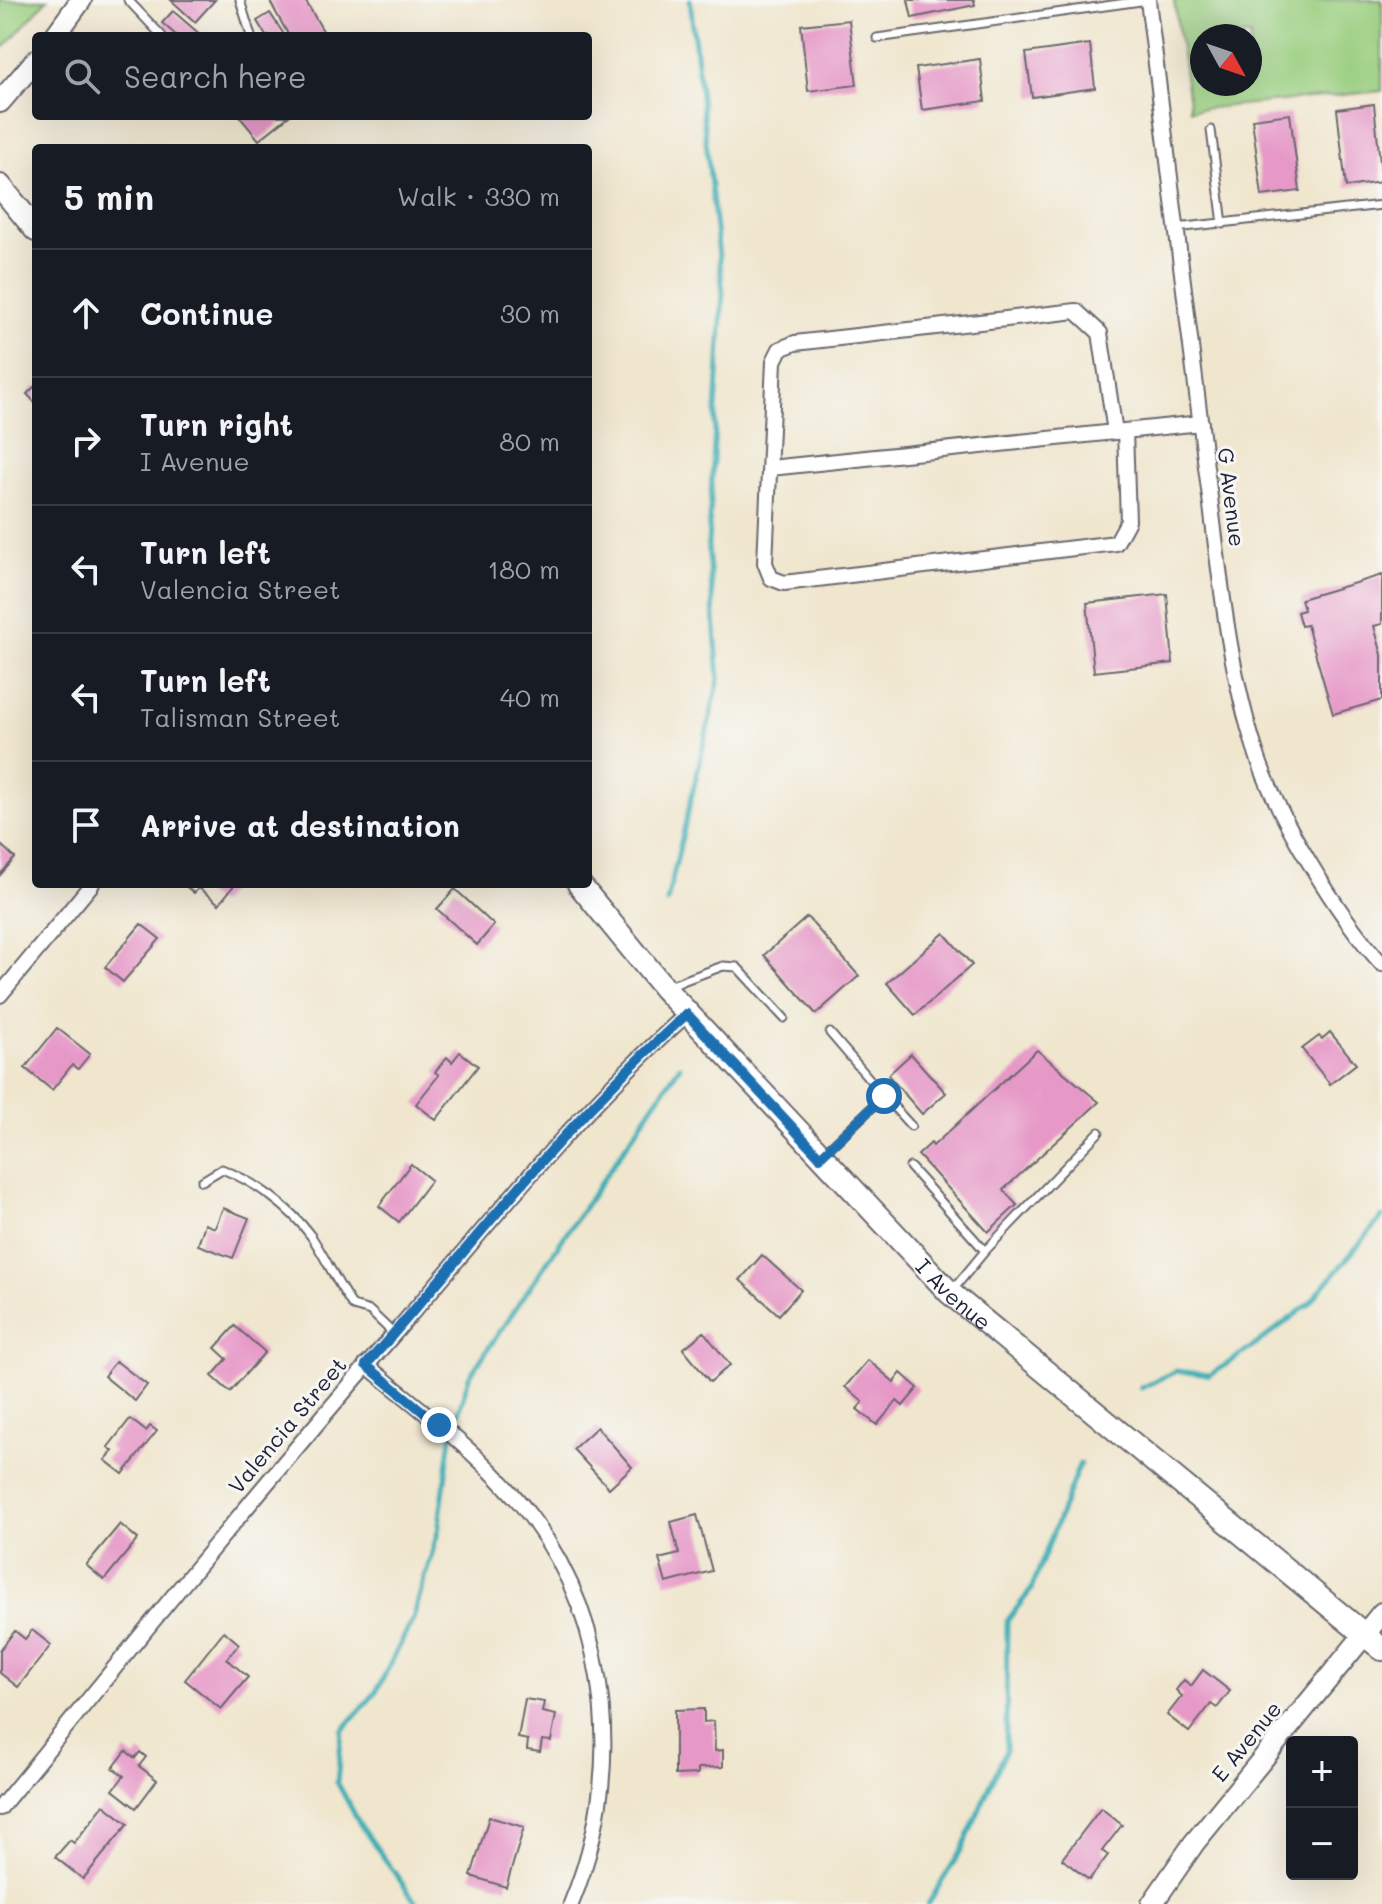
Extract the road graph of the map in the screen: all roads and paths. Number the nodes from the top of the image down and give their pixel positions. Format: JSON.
{"nodes":[{"id":1,"x":81,"y":0,"type":"edge"},
{"id":2,"x":128,"y":0,"type":"edge"},
{"id":3,"x":240,"y":0,"type":"edge"},
{"id":4,"x":1148,"y":0,"type":"edge"},
{"id":5,"x":58,"y":32,"type":"edge"},
{"id":6,"x":158,"y":32,"type":"edge"},
{"id":7,"x":250,"y":32,"type":"edge"},
{"id":8,"x":877,"y":38,"type":"dead end"},
{"id":9,"x":32,"y":65,"type":"edge"},
{"id":10,"x":0,"y":102,"type":"edge"},
{"id":11,"x":1211,"y":130,"type":"dead end"},
{"id":12,"x":0,"y":186,"type":"edge"},
{"id":13,"x":1382,"y":205,"type":"edge"},
{"id":14,"x":1223,"y":224,"type":"junction"},
{"id":15,"x":32,"y":225,"type":"edge"},
{"id":16,"x":1176,"y":228,"type":"junction"},
{"id":17,"x":1201,"y":423,"type":"junction"},
{"id":18,"x":1120,"y":432,"type":"junction"},
{"id":19,"x":770,"y":468,"type":"junction"},
{"id":20,"x":89,"y":888,"type":"edge"},
{"id":21,"x":582,"y":888,"type":"edge"},
{"id":22,"x":1382,"y":964,"type":"edge"},
{"id":23,"x":664,"y":988,"type":"junction"},
{"id":24,"x":0,"y":995,"type":"edge"},
{"id":25,"x":687,"y":1014,"type":"junction"},
{"id":26,"x":784,"y":1018,"type":"dead end"},
{"id":27,"x":830,"y":1033,"type":"dead end"},
{"id":28,"x":884,"y":1096,"type":"junction"},
{"id":29,"x":911,"y":1126,"type":"dead end"},
{"id":30,"x":1099,"y":1132,"type":"dead end"},
{"id":31,"x":820,"y":1157,"type":"junction"},
{"id":32,"x":910,"y":1167,"type":"dead end"},
{"id":33,"x":202,"y":1181,"type":"dead end"},
{"id":34,"x":985,"y":1251,"type":"junction"},
{"id":35,"x":950,"y":1293,"type":"junction"},
{"id":36,"x":394,"y":1334,"type":"junction"},
{"id":37,"x":366,"y":1365,"type":"junction"},
{"id":38,"x":1382,"y":1613,"type":"edge"},
{"id":39,"x":1373,"y":1641,"type":"edge"},
{"id":40,"x":0,"y":1808,"type":"edge"},
{"id":41,"x":571,"y":1904,"type":"edge"},
{"id":42,"x":1152,"y":1904,"type":"edge"}],
"edges":[{"from":1,"to":5,"type":"street"},
{"from":2,"to":6,"type":"lane"},
{"from":3,"to":7,"type":"lane"},
{"from":4,"to":8,"type":"lane"},
{"from":4,"to":16,"type":"street","name":"G Avenue"},
{"from":9,"to":10,"type":"street"},
{"from":11,"to":14,"type":"lane"},
{"from":12,"to":15,"type":"main road"},
{"from":13,"to":14,"type":"lane"},
{"from":14,"to":16,"type":"lane"},
{"from":16,"to":17,"type":"street","name":"G Avenue"},
{"from":17,"to":18,"type":"street"},
{"from":17,"to":22,"type":"street","name":"G Avenue"},
{"from":18,"to":19,"type":"street"},
{"from":18,"to":19,"type":"street"},
{"from":18,"to":19,"type":"street"},
{"from":20,"to":24,"type":"street"},
{"from":21,"to":23,"type":"main road","name":"I Avenue"},
{"from":23,"to":25,"type":"main road","name":"I Avenue"},
{"from":23,"to":26,"type":"lane"},
{"from":25,"to":31,"type":"main road","name":"I Avenue"},
{"from":25,"to":36,"type":"street","name":"Valencia Street"},
{"from":27,"to":28,"type":"lane"},
{"from":28,"to":29,"type":"lane"},
{"from":28,"to":31,"type":"lane"},
{"from":30,"to":34,"type":"lane"},
{"from":31,"to":35,"type":"main road","name":"I Avenue"},
{"from":32,"to":34,"type":"lane"},
{"from":33,"to":36,"type":"lane"},
{"from":34,"to":35,"type":"lane"},
{"from":35,"to":39,"type":"main road","name":"I Avenue"},
{"from":36,"to":37,"type":"street","name":"Valencia Street"},
{"from":37,"to":40,"type":"street","name":"Valencia Street"},
{"from":37,"to":41,"type":"street"},
{"from":38,"to":39,"type":"street","name":"E Avenue"},
{"from":39,"to":42,"type":"street","name":"E Avenue"}]}
